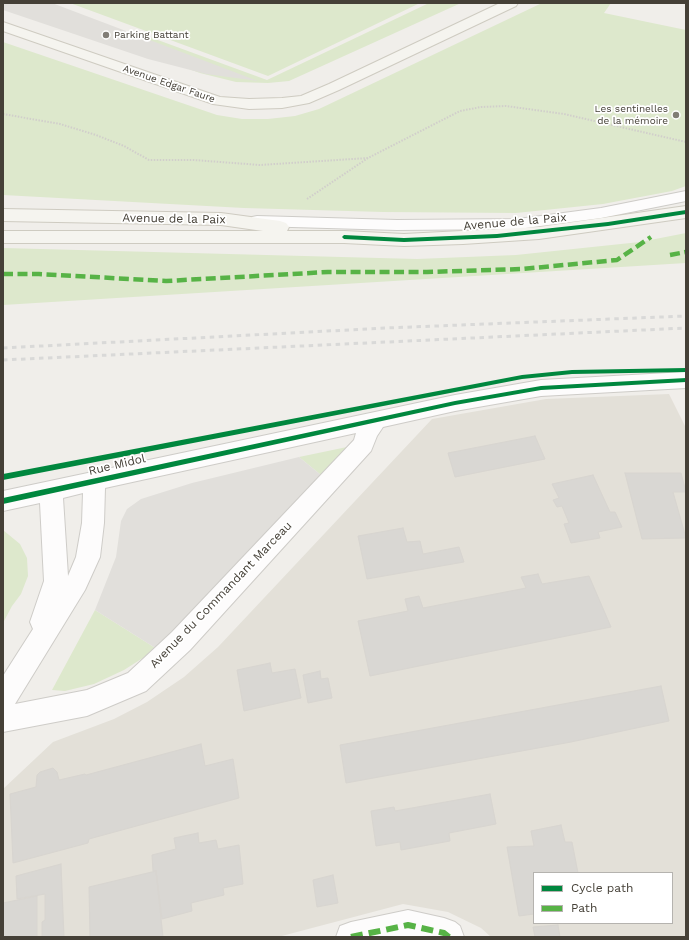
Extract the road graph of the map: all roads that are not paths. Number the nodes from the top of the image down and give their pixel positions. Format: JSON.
{"nodes":[{"id":1,"x":511,"y":3,"type":"edge"},
{"id":2,"x":3,"y":26,"type":"edge"},
{"id":3,"x":686,"y":196,"type":"edge"},
{"id":4,"x":686,"y":212,"type":"edge"},
{"id":5,"x":3,"y":215,"type":"edge"},
{"id":6,"x":231,"y":220,"type":"junction"},
{"id":7,"x":3,"y":237,"type":"edge"},
{"id":8,"x":344,"y":237,"type":"junction"},
{"id":9,"x":686,"y":380,"type":"edge"},
{"id":10,"x":376,"y":420,"type":"junction"},
{"id":11,"x":94,"y":482,"type":"junction"},
{"id":12,"x":51,"y":492,"type":"junction"},
{"id":13,"x":3,"y":501,"type":"edge"},
{"id":14,"x":29,"y":657,"type":"junction"},
{"id":15,"x":3,"y":699,"type":"edge"},
{"id":16,"x":3,"y":719,"type":"edge"},
{"id":17,"x":351,"y":937,"type":"edge"},
{"id":18,"x":449,"y":937,"type":"edge"}],
"edges":[{"from":1,"to":2,"type":"main road","name":"Avenue Edgar Faure"},
{"from":3,"to":6,"type":"lane"},
{"from":4,"to":8,"type":"main road","name":"Avenue de la Paix"},
{"from":5,"to":6,"type":"main road","name":"Avenue de la Paix"},
{"from":6,"to":8,"type":"main road","name":"Avenue de la Paix"},
{"from":7,"to":8,"type":"main road","name":"Avenue de la Paix"},
{"from":9,"to":10,"type":"street","name":"Rue Midol"},
{"from":10,"to":11,"type":"street","name":"Rue Midol"},
{"from":10,"to":16,"type":"street","name":"Avenue du Commandant Marceau"},
{"from":11,"to":12,"type":"street","name":"Rue Midol"},
{"from":11,"to":14,"type":"street"},
{"from":12,"to":13,"type":"street","name":"Rue Midol"},
{"from":12,"to":14,"type":"street"},
{"from":14,"to":15,"type":"street"},
{"from":17,"to":18,"type":"street"}]}
